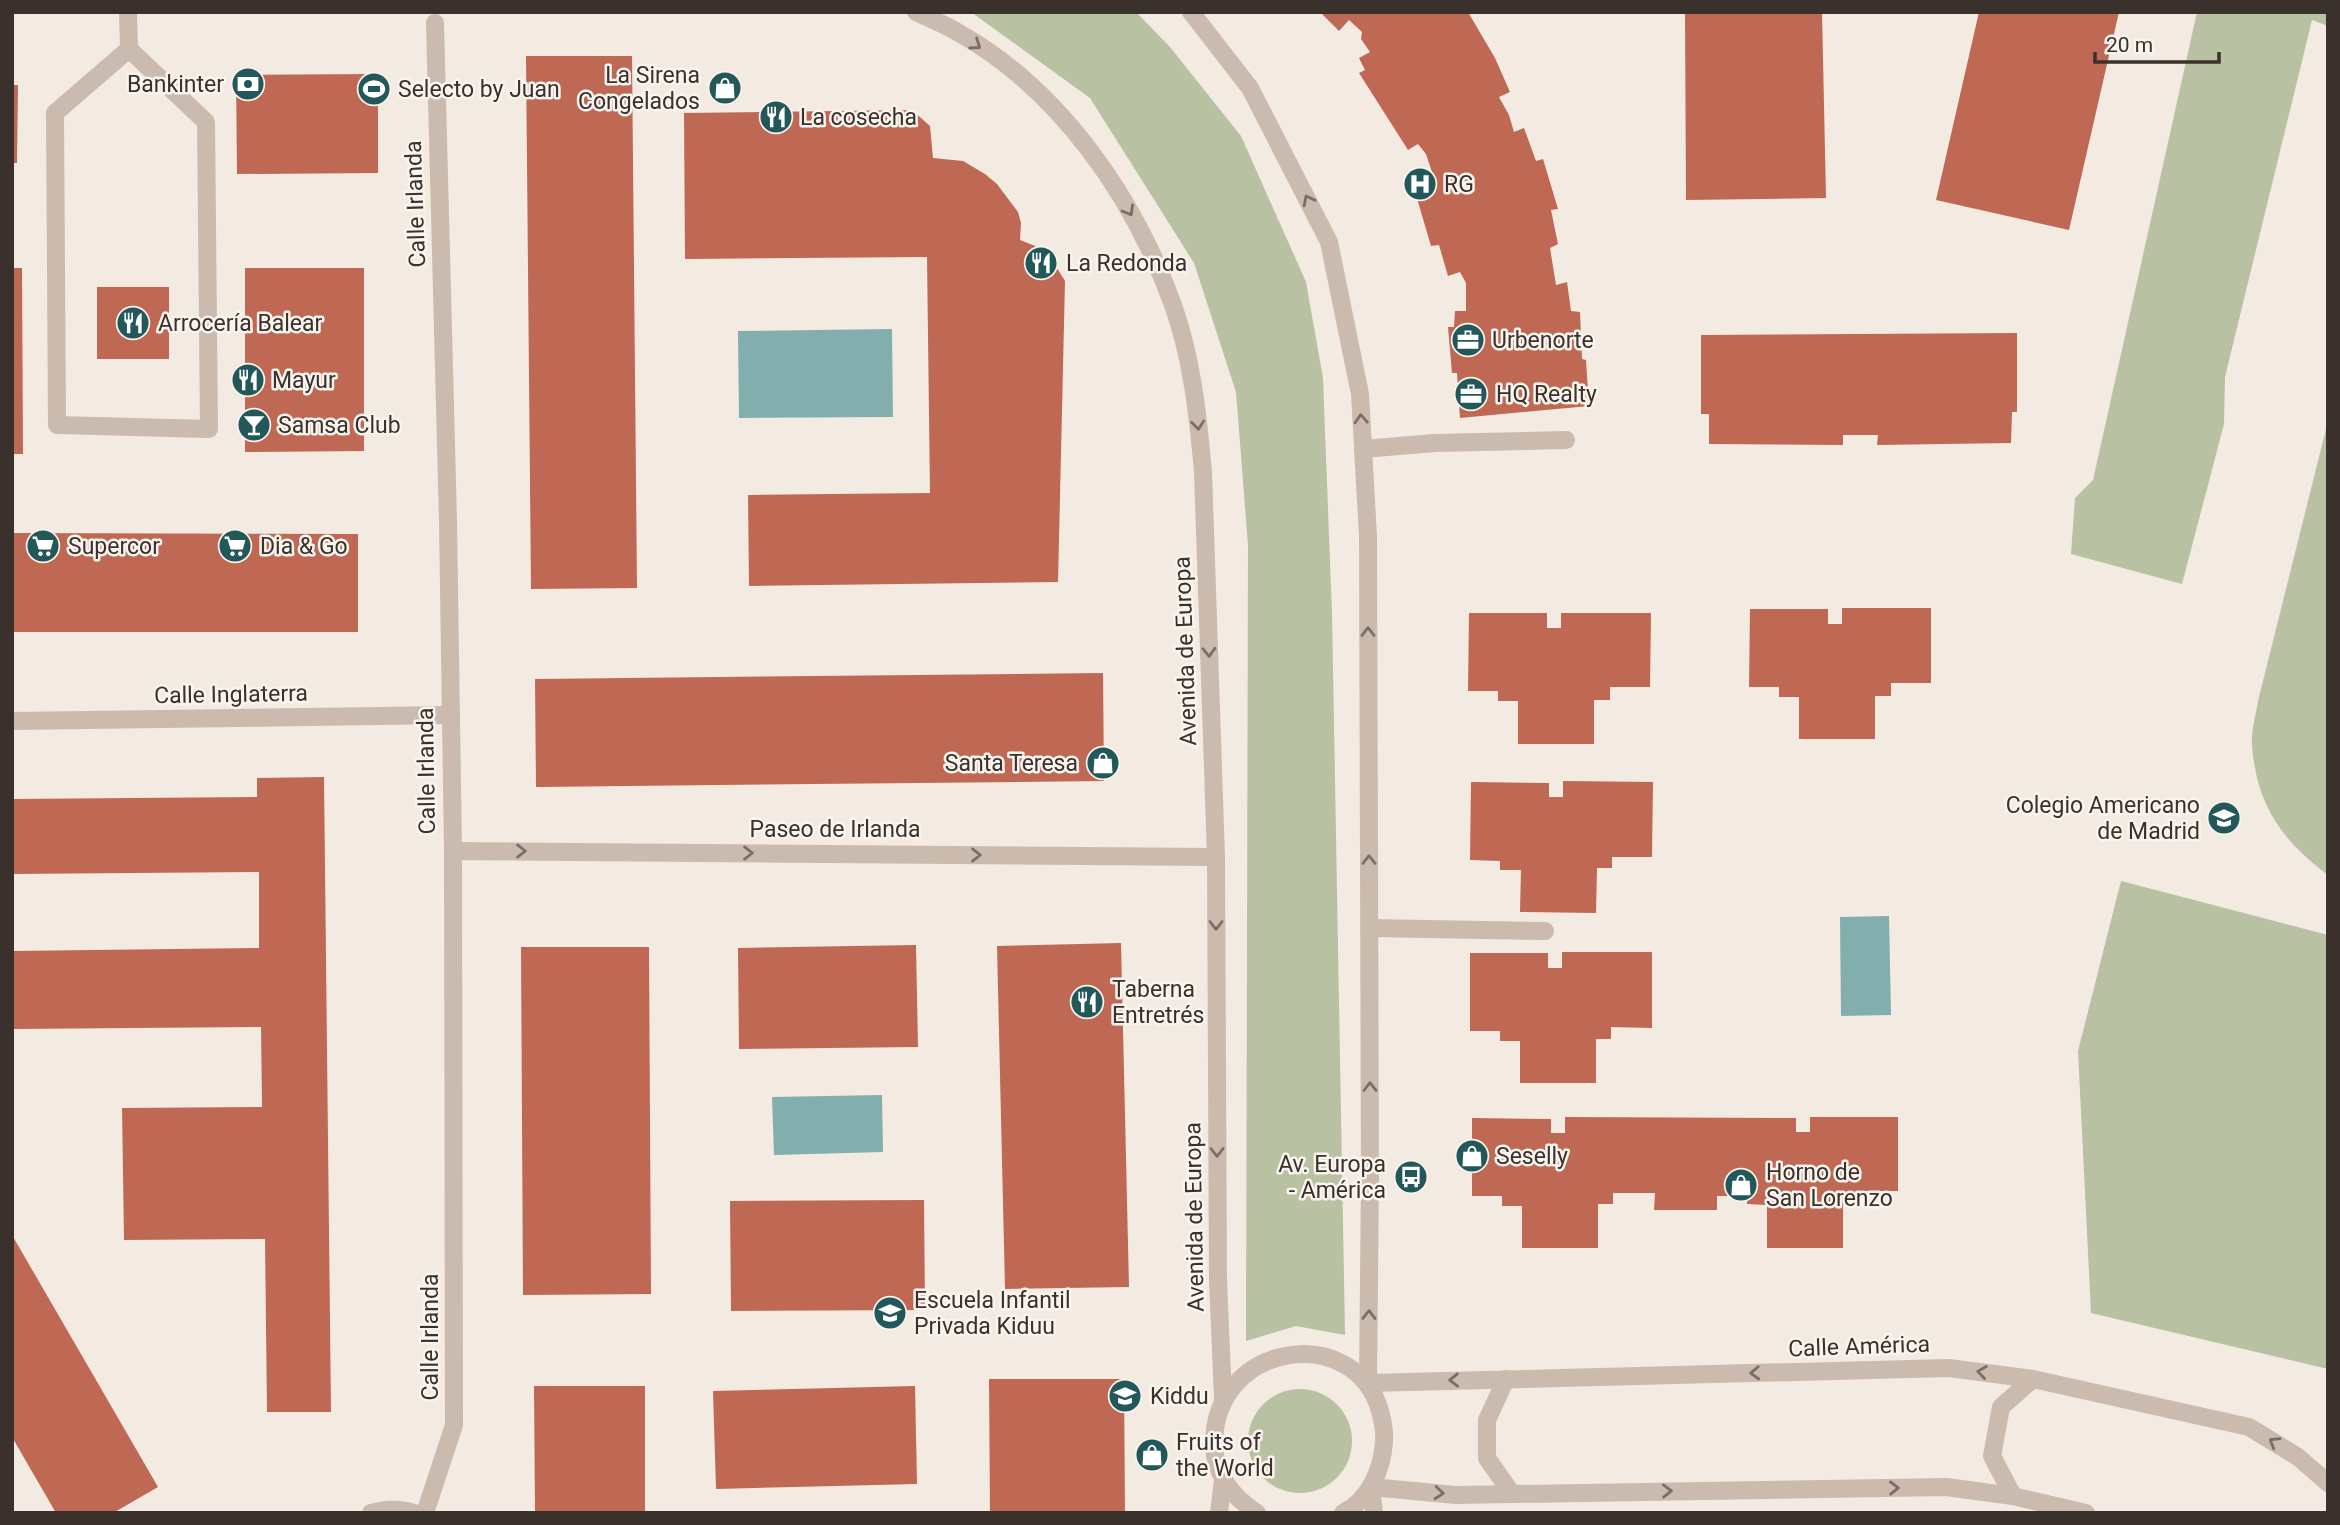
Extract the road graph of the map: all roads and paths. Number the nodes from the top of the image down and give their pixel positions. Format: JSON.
{"nodes":[{"id":1,"x":128,"y":12,"type":"edge"},
{"id":2,"x":916,"y":12,"type":"edge"},
{"id":3,"x":1191,"y":12,"type":"edge"},
{"id":4,"x":435,"y":23,"type":"dead end"},
{"id":5,"x":129,"y":50,"type":"junction"},
{"id":6,"x":1566,"y":440,"type":"dead end"},
{"id":7,"x":1363,"y":449,"type":"junction"},
{"id":8,"x":450,"y":715,"type":"junction"},
{"id":9,"x":12,"y":721,"type":"edge"},
{"id":10,"x":453,"y":850,"type":"junction"},
{"id":11,"x":1216,"y":857,"type":"junction"},
{"id":12,"x":1369,"y":928,"type":"junction"},
{"id":13,"x":1545,"y":931,"type":"dead end"},
{"id":14,"x":1506,"y":1379,"type":"junction"},
{"id":15,"x":2033,"y":1379,"type":"junction"},
{"id":16,"x":1368,"y":1383,"type":"junction"},
{"id":17,"x":1223,"y":1398,"type":"junction"},
{"id":18,"x":1223,"y":1480,"type":"junction"},
{"id":19,"x":2328,"y":1483,"type":"edge"},
{"id":20,"x":1371,"y":1487,"type":"junction"},
{"id":21,"x":1512,"y":1494,"type":"junction"},
{"id":22,"x":2013,"y":1496,"type":"junction"},
{"id":23,"x":371,"y":1513,"type":"edge"},
{"id":24,"x":414,"y":1513,"type":"edge"},
{"id":25,"x":425,"y":1513,"type":"edge"},
{"id":26,"x":1219,"y":1513,"type":"edge"},
{"id":27,"x":1257,"y":1513,"type":"edge"},
{"id":28,"x":1343,"y":1513,"type":"edge"},
{"id":29,"x":1374,"y":1513,"type":"edge"},
{"id":30,"x":2086,"y":1513,"type":"edge"}],
"edges":[{"from":1,"to":5,"type":"street"},
{"from":2,"to":11,"type":"street","name":"Avenida de Europa","one_way":true},
{"from":7,"to":3,"type":"street","one_way":true},
{"from":4,"to":8,"type":"street","name":"Calle Irlanda"},
{"from":5,"to":5,"type":"street"},
{"from":6,"to":7,"type":"street"},
{"from":12,"to":7,"type":"street","one_way":true},
{"from":8,"to":9,"type":"street","name":"Calle Inglaterra"},
{"from":8,"to":10,"type":"street","name":"Calle Irlanda"},
{"from":10,"to":11,"type":"street","name":"Paseo de Irlanda","one_way":true},
{"from":10,"to":25,"type":"street","name":"Calle Irlanda"},
{"from":11,"to":17,"type":"street","name":"Avenida de Europa","one_way":true},
{"from":12,"to":13,"type":"street"},
{"from":16,"to":12,"type":"street","one_way":true},
{"from":15,"to":14,"type":"street","name":"Calle América","one_way":true},
{"from":14,"to":16,"type":"street","name":"Calle América","one_way":true},
{"from":14,"to":21,"type":"street"},
{"from":19,"to":15,"type":"street","name":"Calle América","one_way":true},
{"from":15,"to":22,"type":"street"},
{"from":16,"to":17,"type":"street"},
{"from":16,"to":20,"type":"street"},
{"from":17,"to":18,"type":"street"},
{"from":18,"to":26,"type":"street"},
{"from":18,"to":27,"type":"street"},
{"from":20,"to":21,"type":"street","one_way":true},
{"from":20,"to":28,"type":"street"},
{"from":20,"to":29,"type":"street"},
{"from":21,"to":22,"type":"street","one_way":true},
{"from":22,"to":30,"type":"street"},
{"from":23,"to":24,"type":"street"}]}
